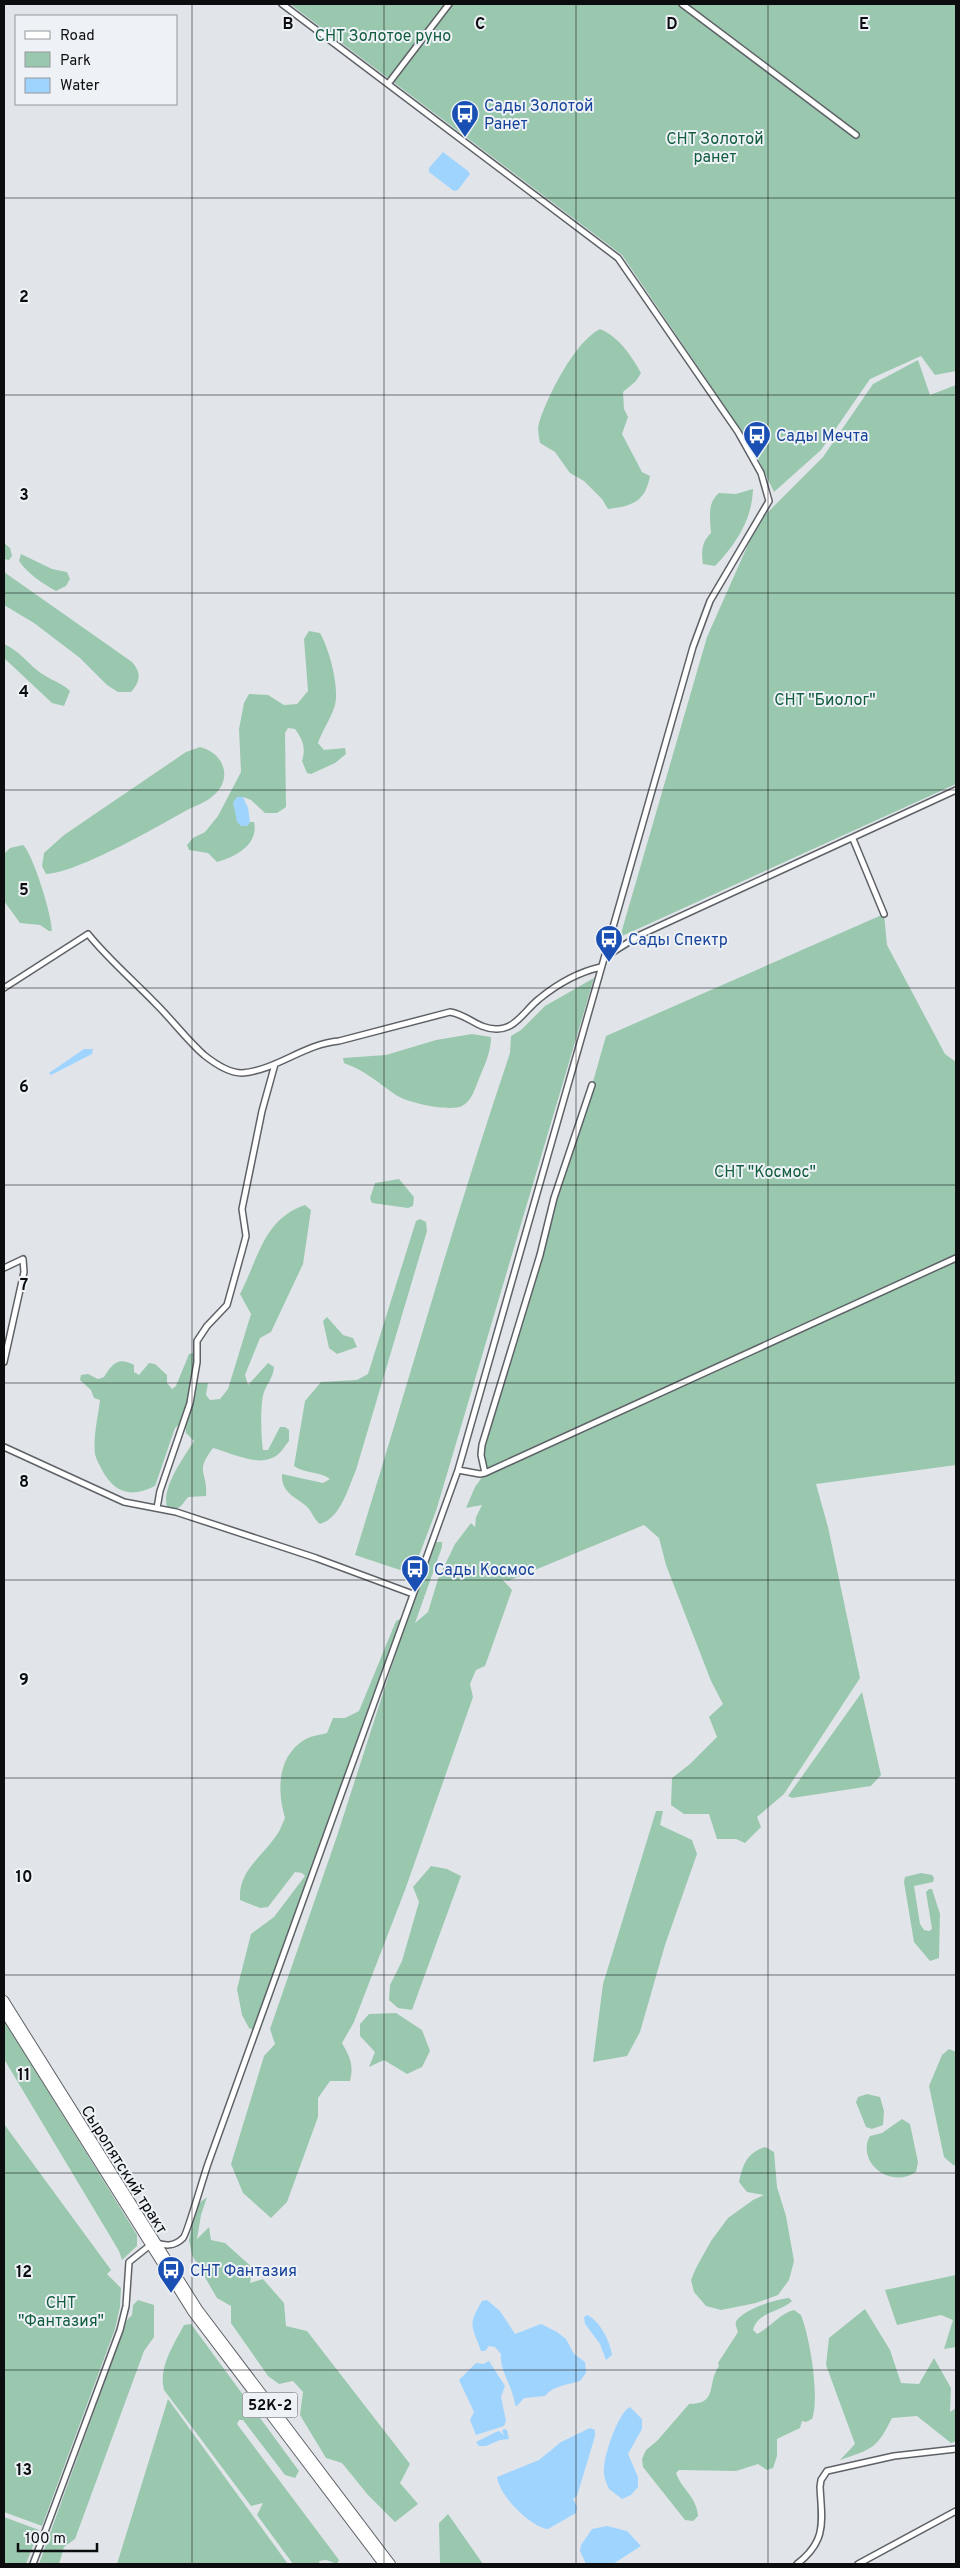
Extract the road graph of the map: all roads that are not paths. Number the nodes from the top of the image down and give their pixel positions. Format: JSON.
{"nodes":[{"id":1,"x":282,"y":4,"type":"edge"},
{"id":2,"x":449,"y":4,"type":"edge"},
{"id":3,"x":682,"y":4,"type":"edge"},
{"id":4,"x":388,"y":84,"type":"junction"},
{"id":5,"x":856,"y":135,"type":"dead end"},
{"id":6,"x":956,"y":790,"type":"edge"},
{"id":7,"x":853,"y":839,"type":"junction"},
{"id":8,"x":884,"y":914,"type":"dead end"},
{"id":9,"x":604,"y":957,"type":"junction"},
{"id":10,"x":601,"y":967,"type":"junction"},
{"id":11,"x":4,"y":988,"type":"edge"},
{"id":12,"x":275,"y":1064,"type":"junction"},
{"id":13,"x":592,"y":1085,"type":"dead end"},
{"id":14,"x":956,"y":1258,"type":"edge"},
{"id":15,"x":4,"y":1268,"type":"edge"},
{"id":16,"x":4,"y":1362,"type":"edge"},
{"id":17,"x":4,"y":1447,"type":"edge"},
{"id":18,"x":458,"y":1470,"type":"junction"},
{"id":19,"x":485,"y":1473,"type":"junction"},
{"id":20,"x":157,"y":1508,"type":"junction"},
{"id":21,"x":413,"y":1594,"type":"junction"},
{"id":22,"x":4,"y":2000,"type":"edge"},
{"id":23,"x":4,"y":2012,"type":"edge"},
{"id":24,"x":152,"y":2244,"type":"junction"},
{"id":25,"x":954,"y":2449,"type":"edge"},
{"id":26,"x":956,"y":2456,"type":"edge"},
{"id":27,"x":956,"y":2511,"type":"edge"},
{"id":28,"x":33,"y":2564,"type":"edge"},
{"id":29,"x":383,"y":2564,"type":"edge"},
{"id":30,"x":390,"y":2564,"type":"edge"},
{"id":31,"x":797,"y":2564,"type":"edge"},
{"id":32,"x":858,"y":2564,"type":"edge"}],
"edges":[{"from":1,"to":4,"type":"street"},
{"from":2,"to":4,"type":"street"},
{"from":3,"to":5,"type":"street"},
{"from":4,"to":9,"type":"street"},
{"from":6,"to":7,"type":"street"},
{"from":7,"to":8,"type":"street"},
{"from":7,"to":9,"type":"street"},
{"from":9,"to":10,"type":"street"},
{"from":10,"to":12,"type":"street"},
{"from":10,"to":18,"type":"street"},
{"from":11,"to":12,"type":"street"},
{"from":12,"to":20,"type":"street"},
{"from":13,"to":19,"type":"street"},
{"from":14,"to":19,"type":"street"},
{"from":15,"to":16,"type":"street"},
{"from":17,"to":20,"type":"street"},
{"from":18,"to":19,"type":"street"},
{"from":18,"to":21,"type":"street"},
{"from":20,"to":21,"type":"street"},
{"from":21,"to":24,"type":"street"},
{"from":22,"to":24,"type":"main road","name":"Сыропятский тракт","number":"52К-2"},
{"from":23,"to":24,"type":"main road","name":"Сыропятский тракт","number":"52К-2"},
{"from":24,"to":28,"type":"street"},
{"from":24,"to":29,"type":"main road","name":"Сыропятский тракт","number":"52К-2"},
{"from":24,"to":30,"type":"main road","name":"Сыропятский тракт","number":"52К-2"},
{"from":25,"to":26,"type":"street"},
{"from":25,"to":31,"type":"street"},
{"from":27,"to":32,"type":"street"}]}
